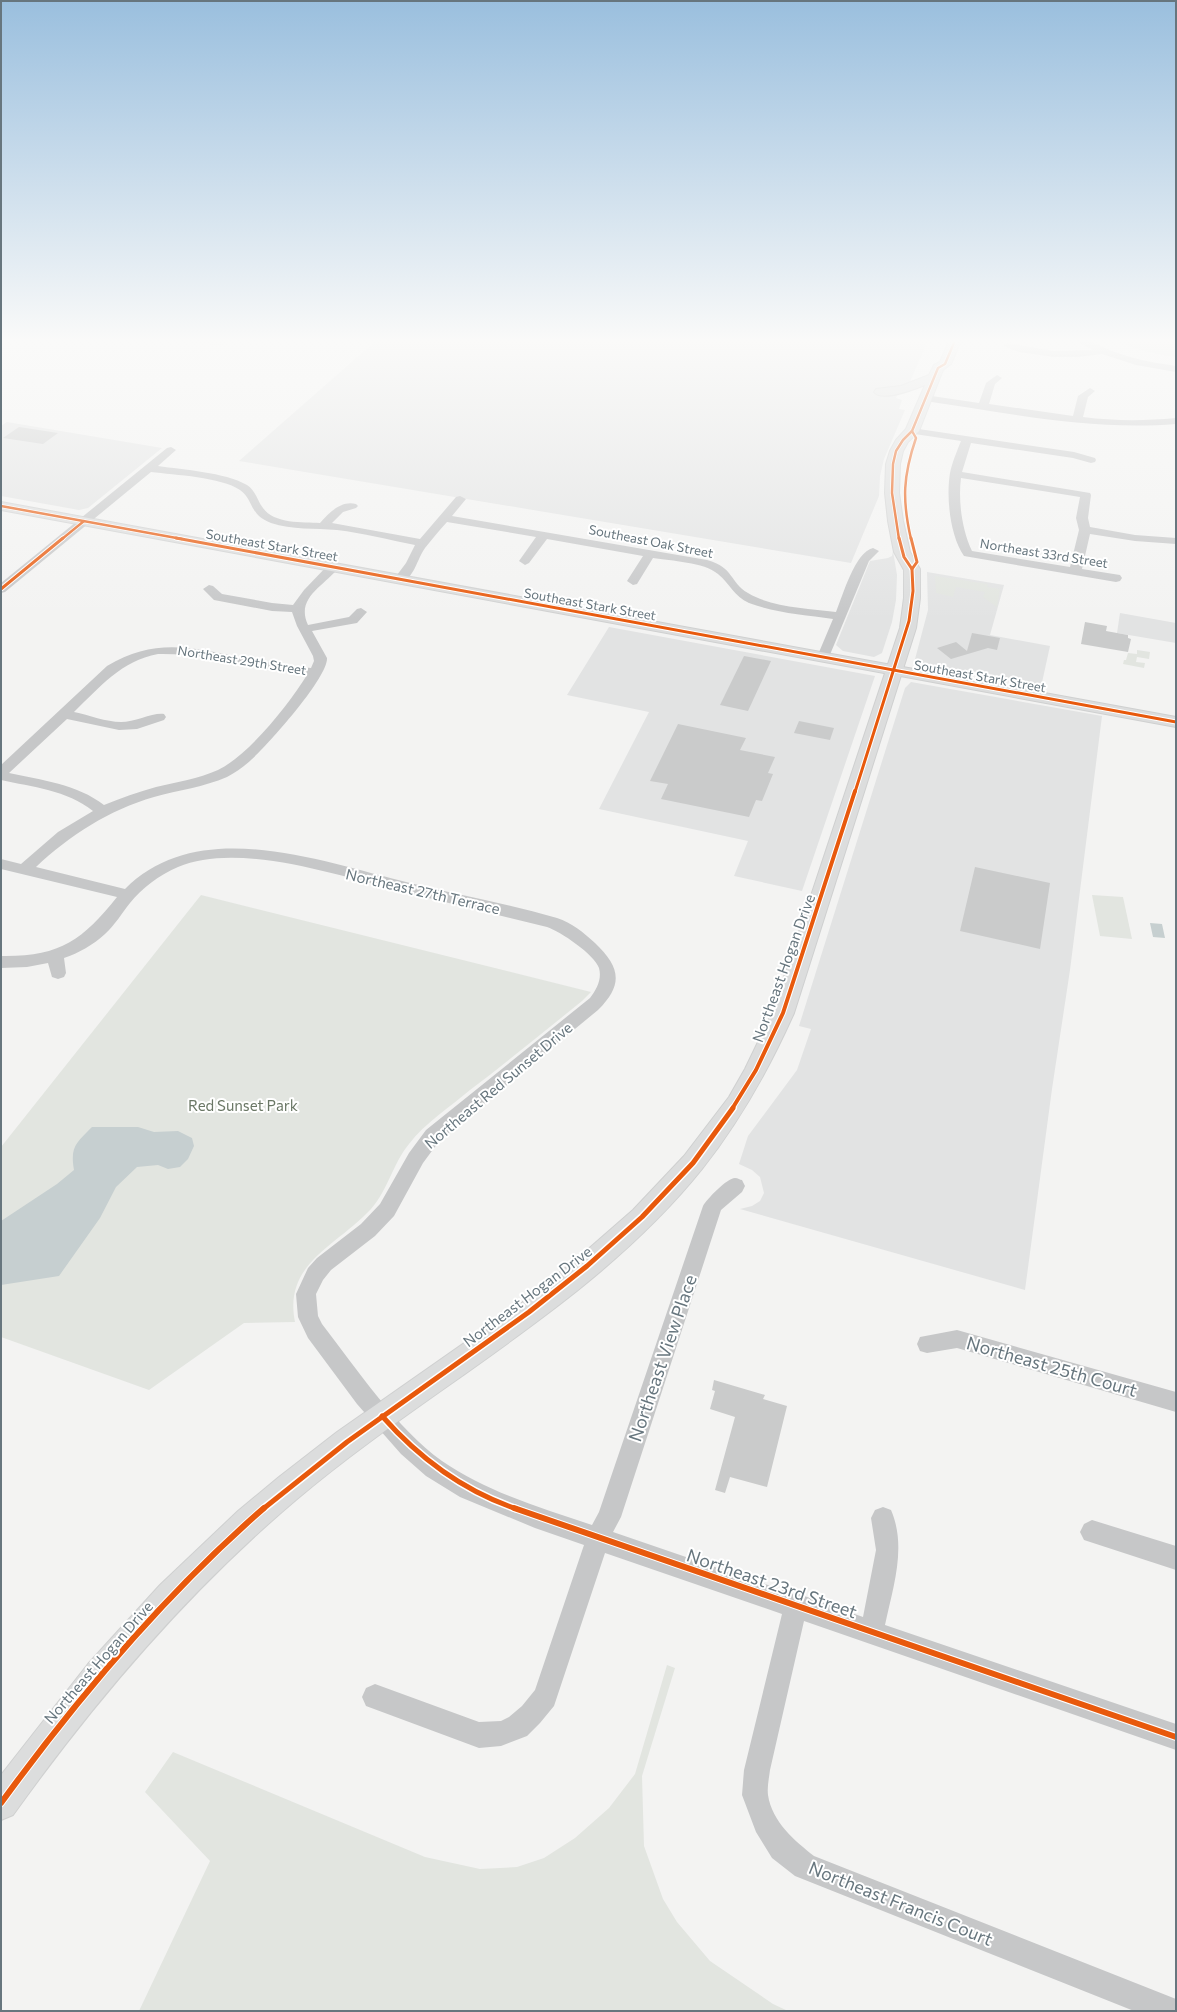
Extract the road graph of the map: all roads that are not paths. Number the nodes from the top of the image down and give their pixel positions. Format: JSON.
{"nodes":[{"id":1,"x":913,"y":432,"type":"edge"},
{"id":2,"x":918,"y":432,"type":"edge"},
{"id":3,"x":967,"y":439,"type":"junction"},
{"id":4,"x":171,"y":450,"type":"dead end"},
{"id":5,"x":1091,"y":460,"type":"dead end"},
{"id":6,"x":149,"y":468,"type":"junction"},
{"id":7,"x":955,"y":474,"type":"junction"},
{"id":8,"x":460,"y":499,"type":"dead end"},
{"id":9,"x":1,"y":506,"type":"edge"},
{"id":10,"x":352,"y":506,"type":"dead end"},
{"id":11,"x":444,"y":518,"type":"junction"},
{"id":12,"x":84,"y":521,"type":"junction"},
{"id":13,"x":323,"y":526,"type":"junction"},
{"id":14,"x":1084,"y":530,"type":"junction"},
{"id":15,"x":544,"y":535,"type":"junction"},
{"id":16,"x":1176,"y":541,"type":"edge"},
{"id":17,"x":422,"y":543,"type":"junction"},
{"id":18,"x":873,"y":552,"type":"dead end"},
{"id":19,"x":650,"y":554,"type":"junction"},
{"id":20,"x":525,"y":561,"type":"dead end"},
{"id":21,"x":334,"y":567,"type":"junction"},
{"id":22,"x":1075,"y":572,"type":"junction"},
{"id":23,"x":1116,"y":578,"type":"dead end"},
{"id":24,"x":400,"y":579,"type":"junction"},
{"id":25,"x":633,"y":581,"type":"dead end"},
{"id":26,"x":1,"y":589,"type":"edge"},
{"id":27,"x":209,"y":589,"type":"dead end"},
{"id":28,"x":298,"y":609,"type":"junction"},
{"id":29,"x":361,"y":612,"type":"dead end"},
{"id":30,"x":840,"y":616,"type":"junction"},
{"id":31,"x":305,"y":629,"type":"junction"},
{"id":32,"x":823,"y":657,"type":"junction"},
{"id":33,"x":895,"y":670,"type":"junction"},
{"id":34,"x":316,"y":672,"type":"junction"},
{"id":35,"x":64,"y":714,"type":"junction"},
{"id":36,"x":159,"y":717,"type":"dead end"},
{"id":37,"x":1176,"y":722,"type":"edge"},
{"id":38,"x":1,"y":775,"type":"edge"},
{"id":39,"x":102,"y":812,"type":"junction"},
{"id":40,"x":1,"y":864,"type":"edge"},
{"id":41,"x":24,"y":870,"type":"junction"},
{"id":42,"x":129,"y":895,"type":"junction"},
{"id":43,"x":55,"y":955,"type":"junction"},
{"id":44,"x":1,"y":962,"type":"edge"},
{"id":45,"x":605,"y":963,"type":"joint"},
{"id":46,"x":58,"y":973,"type":"dead end"},
{"id":47,"x":735,"y":1186,"type":"dead end"},
{"id":48,"x":926,"y":1344,"type":"dead end"},
{"id":49,"x":1176,"y":1402,"type":"edge"},
{"id":50,"x":382,"y":1416,"type":"junction"},
{"id":51,"x":882,"y":1518,"type":"dead end"},
{"id":52,"x":1092,"y":1532,"type":"dead end"},
{"id":53,"x":598,"y":1538,"type":"junction"},
{"id":54,"x":1176,"y":1558,"type":"edge"},
{"id":55,"x":796,"y":1605,"type":"junction"},
{"id":56,"x":872,"y":1632,"type":"junction"},
{"id":57,"x":375,"y":1697,"type":"dead end"},
{"id":58,"x":1176,"y":1737,"type":"edge"},
{"id":59,"x":1,"y":1803,"type":"edge"},
{"id":60,"x":1170,"y":2011,"type":"edge"}],
"edges":[{"from":1,"to":33,"type":"main road","name":"Northeast Hogan Drive"},
{"from":2,"to":3,"type":"street"},
{"from":3,"to":5,"type":"street"},
{"from":3,"to":7,"type":"street"},
{"from":4,"to":6,"type":"street"},
{"from":6,"to":12,"type":"street"},
{"from":6,"to":13,"type":"street"},
{"from":7,"to":14,"type":"street"},
{"from":7,"to":22,"type":"street","name":"Northeast 33rd Street"},
{"from":8,"to":11,"type":"street"},
{"from":9,"to":12,"type":"main road","name":"Southeast Stark Street"},
{"from":10,"to":13,"type":"street"},
{"from":11,"to":15,"type":"street","name":"Southeast Oak Street"},
{"from":11,"to":17,"type":"street"},
{"from":12,"to":21,"type":"main road","name":"Southeast Stark Street"},
{"from":12,"to":26,"type":"street"},
{"from":13,"to":17,"type":"street"},
{"from":14,"to":16,"type":"street"},
{"from":14,"to":22,"type":"street"},
{"from":15,"to":19,"type":"street","name":"Southeast Oak Street"},
{"from":15,"to":20,"type":"street"},
{"from":17,"to":24,"type":"street"},
{"from":18,"to":30,"type":"street"},
{"from":19,"to":25,"type":"street"},
{"from":19,"to":30,"type":"street","name":"Southeast Oak Street"},
{"from":21,"to":24,"type":"main road","name":"Southeast Stark Street"},
{"from":21,"to":28,"type":"street"},
{"from":22,"to":23,"type":"street","name":"Northeast 33rd Street"},
{"from":24,"to":32,"type":"main road","name":"Southeast Stark Street"},
{"from":27,"to":28,"type":"street"},
{"from":28,"to":31,"type":"street"},
{"from":29,"to":31,"type":"street"},
{"from":30,"to":32,"type":"street"},
{"from":31,"to":34,"type":"street"},
{"from":32,"to":33,"type":"main road","name":"Southeast Stark Street"},
{"from":33,"to":37,"type":"main road","name":"Southeast Stark Street"},
{"from":33,"to":50,"type":"main road","name":"Northeast Hogan Drive"},
{"from":34,"to":35,"type":"street","name":"Northeast 29th Street"},
{"from":34,"to":39,"type":"street"},
{"from":35,"to":36,"type":"street"},
{"from":35,"to":38,"type":"street","name":"Northeast 29th Street"},
{"from":38,"to":39,"type":"street"},
{"from":39,"to":41,"type":"street"},
{"from":40,"to":41,"type":"street"},
{"from":41,"to":42,"type":"street"},
{"from":42,"to":43,"type":"street","name":"Northeast 27th Terrace"},
{"from":42,"to":45,"type":"street","name":"Northeast 27th Terrace"},
{"from":43,"to":44,"type":"street","name":"Northeast 27th Terrace"},
{"from":43,"to":46,"type":"street"},
{"from":45,"to":50,"type":"street","name":"Northeast Red Sunset Drive"},
{"from":47,"to":53,"type":"street","name":"Northeast View Place"},
{"from":48,"to":49,"type":"street","name":"Northeast 25th Court"},
{"from":50,"to":53,"type":"street","name":"Northeast 23rd Street"},
{"from":50,"to":59,"type":"main road","name":"Northeast Hogan Drive"},
{"from":51,"to":56,"type":"street"},
{"from":52,"to":54,"type":"street"},
{"from":53,"to":55,"type":"street","name":"Northeast 23rd Street"},
{"from":53,"to":57,"type":"street","name":"Northeast View Place"},
{"from":55,"to":56,"type":"street","name":"Northeast 23rd Street"},
{"from":55,"to":60,"type":"street","name":"Northeast Francis Court"},
{"from":56,"to":58,"type":"street","name":"Northeast 23rd Street"}]}
